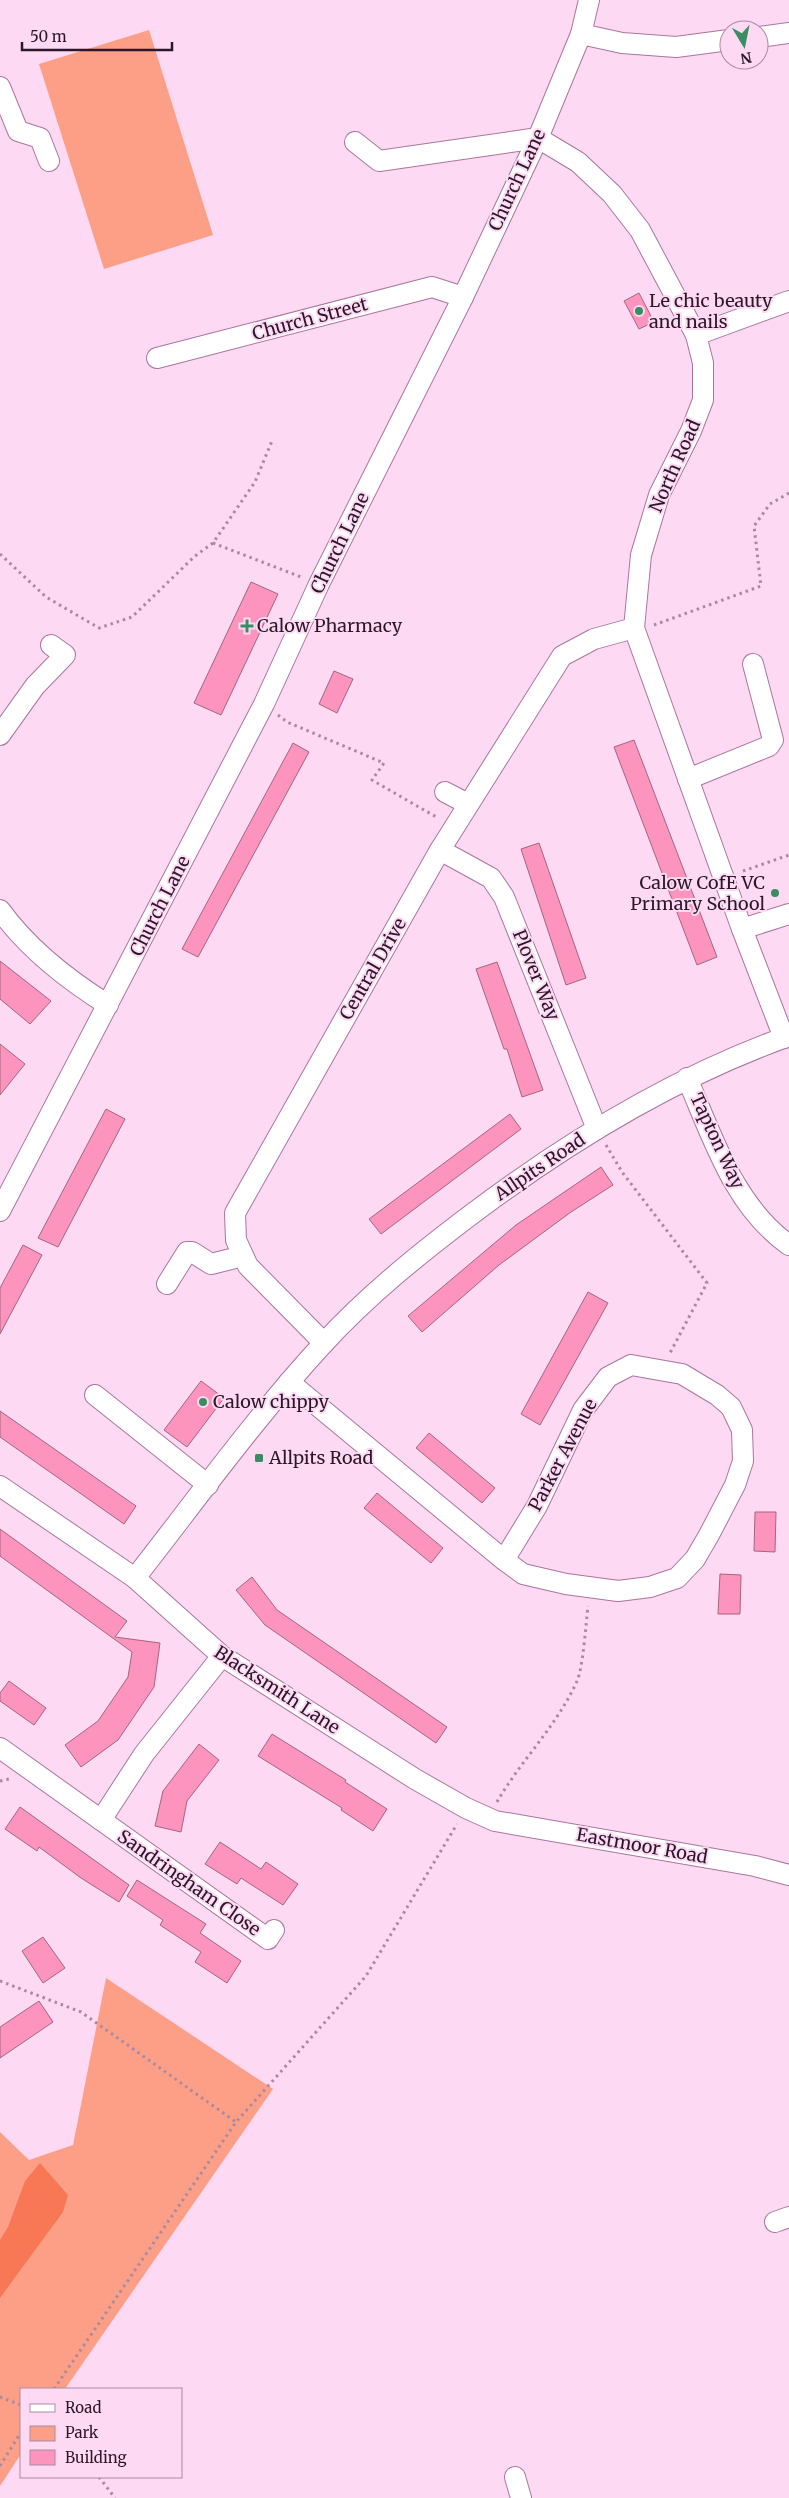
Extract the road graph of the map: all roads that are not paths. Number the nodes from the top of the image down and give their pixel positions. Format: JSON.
{"nodes":[{"id":1,"x":589,"y":0,"type":"edge"},
{"id":2,"x":789,"y":33,"type":"edge"},
{"id":3,"x":581,"y":34,"type":"junction"},
{"id":4,"x":769,"y":35,"type":"edge"},
{"id":5,"x":719,"y":41,"type":"edge"},
{"id":6,"x":0,"y":87,"type":"edge"},
{"id":7,"x":538,"y":138,"type":"junction"},
{"id":8,"x":355,"y":142,"type":"dead end"},
{"id":9,"x":49,"y":161,"type":"dead end"},
{"id":10,"x":463,"y":297,"type":"junction"},
{"id":11,"x":789,"y":301,"type":"edge"},
{"id":12,"x":696,"y":335,"type":"junction"},
{"id":13,"x":157,"y":358,"type":"dead end"},
{"id":14,"x":634,"y":628,"type":"junction"},
{"id":15,"x":63,"y":654,"type":"dead end"},
{"id":16,"x":753,"y":664,"type":"dead end"},
{"id":17,"x":0,"y":735,"type":"edge"},
{"id":18,"x":688,"y":779,"type":"junction"},
{"id":19,"x":445,"y":792,"type":"dead end"},
{"id":20,"x":468,"y":804,"type":"junction"},
{"id":21,"x":440,"y":850,"type":"junction"},
{"id":22,"x":0,"y":910,"type":"edge"},
{"id":23,"x":789,"y":914,"type":"edge"},
{"id":24,"x":742,"y":929,"type":"junction"},
{"id":25,"x":108,"y":1005,"type":"junction"},
{"id":26,"x":786,"y":1037,"type":"edge"},
{"id":27,"x":687,"y":1078,"type":"junction"},
{"id":28,"x":597,"y":1129,"type":"junction"},
{"id":29,"x":0,"y":1211,"type":"edge"},
{"id":30,"x":789,"y":1245,"type":"edge"},
{"id":31,"x":243,"y":1256,"type":"junction"},
{"id":32,"x":167,"y":1284,"type":"dead end"},
{"id":33,"x":324,"y":1343,"type":"junction"},
{"id":34,"x":289,"y":1382,"type":"junction"},
{"id":35,"x":95,"y":1395,"type":"dead end"},
{"id":36,"x":208,"y":1485,"type":"junction"},
{"id":37,"x":0,"y":1486,"type":"edge"},
{"id":38,"x":504,"y":1560,"type":"junction"},
{"id":39,"x":134,"y":1578,"type":"junction"},
{"id":40,"x":222,"y":1656,"type":"junction"},
{"id":41,"x":0,"y":1748,"type":"edge"},
{"id":42,"x":491,"y":1819,"type":"joint"},
{"id":43,"x":101,"y":1820,"type":"junction"},
{"id":44,"x":789,"y":1875,"type":"edge"},
{"id":45,"x":274,"y":1930,"type":"dead end"},
{"id":46,"x":515,"y":2477,"type":"dead end"},
{"id":47,"x":521,"y":2498,"type":"edge"}],
"edges":[{"from":1,"to":3,"type":"street","name":"Church Lane"},
{"from":2,"to":4,"type":"street"},
{"from":3,"to":5,"type":"street"},
{"from":3,"to":7,"type":"street","name":"Church Lane"},
{"from":6,"to":9,"type":"street"},
{"from":7,"to":8,"type":"street"},
{"from":7,"to":10,"type":"street","name":"Church Lane"},
{"from":7,"to":12,"type":"street","name":"North Road"},
{"from":10,"to":13,"type":"street","name":"Church Street"},
{"from":10,"to":25,"type":"street","name":"Church Lane"},
{"from":11,"to":12,"type":"street"},
{"from":12,"to":14,"type":"street","name":"North Road"},
{"from":14,"to":18,"type":"street","name":"North Road"},
{"from":14,"to":20,"type":"street","name":"Central Drive"},
{"from":15,"to":17,"type":"street"},
{"from":16,"to":18,"type":"street"},
{"from":18,"to":24,"type":"street","name":"North Road"},
{"from":19,"to":20,"type":"street"},
{"from":20,"to":21,"type":"street","name":"Central Drive"},
{"from":21,"to":28,"type":"street","name":"Plover Way"},
{"from":21,"to":31,"type":"street","name":"Central Drive"},
{"from":22,"to":25,"type":"street"},
{"from":23,"to":24,"type":"street"},
{"from":24,"to":26,"type":"street","name":"North Road"},
{"from":25,"to":29,"type":"street","name":"Church Lane"},
{"from":26,"to":27,"type":"street","name":"Allpits Road"},
{"from":27,"to":28,"type":"street","name":"Allpits Road"},
{"from":27,"to":30,"type":"street","name":"Tapton Way"},
{"from":28,"to":33,"type":"street","name":"Allpits Road"},
{"from":31,"to":32,"type":"street"},
{"from":31,"to":33,"type":"street","name":"Central Drive"},
{"from":33,"to":34,"type":"street","name":"Allpits Road"},
{"from":34,"to":36,"type":"street","name":"Allpits Road"},
{"from":34,"to":38,"type":"street","name":"Parker Avenue"},
{"from":35,"to":36,"type":"street"},
{"from":36,"to":39,"type":"street","name":"Allpits Road"},
{"from":37,"to":39,"type":"street","name":"Blacksmith Lane"},
{"from":38,"to":38,"type":"street","name":"Parker Avenue"},
{"from":39,"to":40,"type":"street","name":"Blacksmith Lane"},
{"from":40,"to":42,"type":"street","name":"Blacksmith Lane"},
{"from":40,"to":43,"type":"street"},
{"from":41,"to":43,"type":"street"},
{"from":42,"to":44,"type":"street","name":"Eastmoor Road"},
{"from":43,"to":45,"type":"street","name":"Sandringham Close"},
{"from":46,"to":47,"type":"street"}]}
